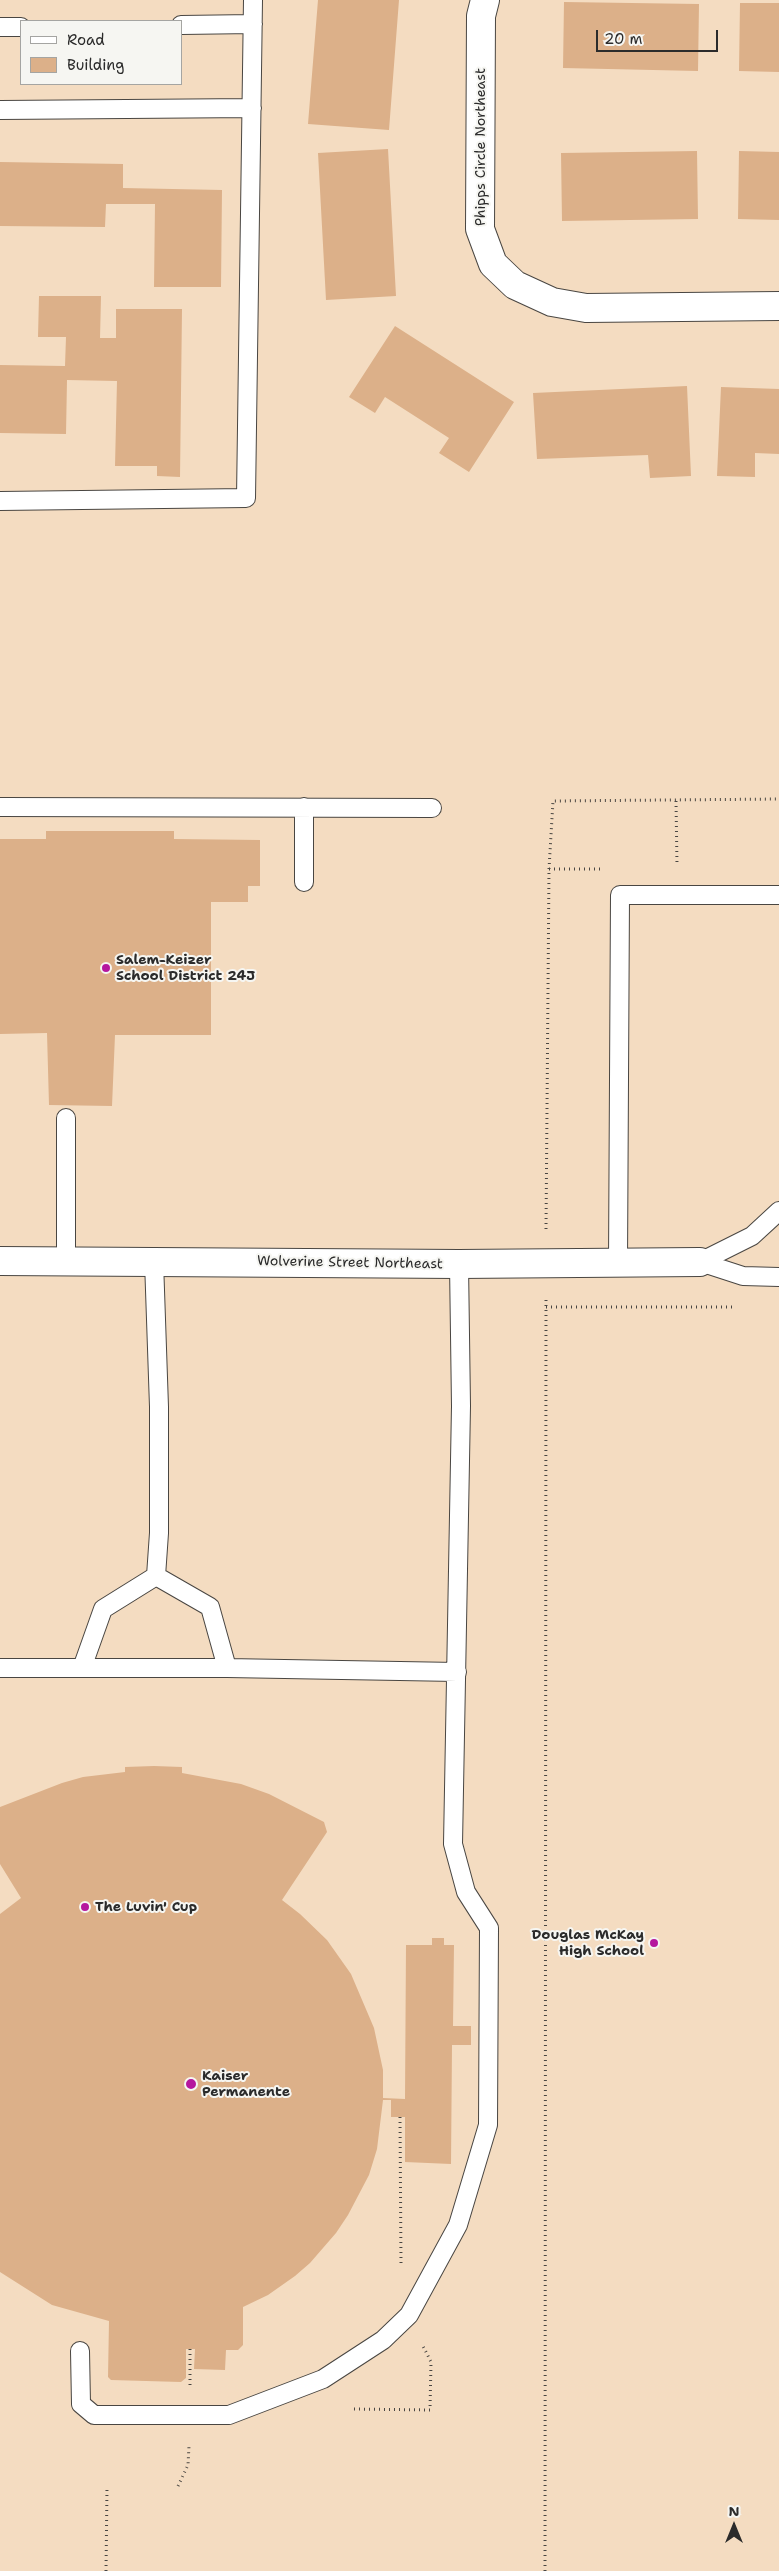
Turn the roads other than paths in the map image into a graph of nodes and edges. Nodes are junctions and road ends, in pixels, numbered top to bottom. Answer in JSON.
{"nodes":[{"id":1,"x":253,"y":0,"type":"edge"},
{"id":2,"x":485,"y":0,"type":"edge"},
{"id":3,"x":253,"y":24,"type":"junction"},
{"id":4,"x":182,"y":25,"type":"edge"},
{"id":5,"x":0,"y":27,"type":"edge"},
{"id":6,"x":20,"y":27,"type":"edge"},
{"id":7,"x":252,"y":108,"type":"junction"},
{"id":8,"x":0,"y":110,"type":"edge"},
{"id":9,"x":779,"y":306,"type":"edge"},
{"id":10,"x":0,"y":501,"type":"edge"},
{"id":11,"x":0,"y":807,"type":"edge"},
{"id":12,"x":304,"y":807,"type":"junction"},
{"id":13,"x":432,"y":808,"type":"dead end"},
{"id":14,"x":304,"y":882,"type":"dead end"},
{"id":15,"x":779,"y":895,"type":"edge"},
{"id":16,"x":66,"y":1118,"type":"dead end"},
{"id":17,"x":779,"y":1211,"type":"edge"},
{"id":18,"x":66,"y":1260,"type":"junction"},
{"id":19,"x":154,"y":1260,"type":"junction"},
{"id":20,"x":0,"y":1261,"type":"edge"},
{"id":21,"x":700,"y":1262,"type":"junction"},
{"id":22,"x":618,"y":1263,"type":"junction"},
{"id":23,"x":458,"y":1264,"type":"junction"},
{"id":24,"x":779,"y":1277,"type":"edge"},
{"id":25,"x":156,"y":1576,"type":"junction"},
{"id":26,"x":0,"y":1668,"type":"edge"},
{"id":27,"x":82,"y":1668,"type":"junction"},
{"id":28,"x":227,"y":1668,"type":"junction"},
{"id":29,"x":457,"y":1672,"type":"junction"},
{"id":30,"x":80,"y":2351,"type":"dead end"}],
"edges":[{"from":1,"to":3,"type":"lane"},
{"from":2,"to":9,"type":"street","name":"Phipps Circle Northeast"},
{"from":3,"to":4,"type":"lane"},
{"from":3,"to":7,"type":"lane"},
{"from":5,"to":6,"type":"lane"},
{"from":7,"to":8,"type":"lane"},
{"from":7,"to":10,"type":"lane"},
{"from":11,"to":12,"type":"lane"},
{"from":12,"to":13,"type":"lane"},
{"from":12,"to":14,"type":"lane"},
{"from":15,"to":22,"type":"lane"},
{"from":16,"to":18,"type":"lane"},
{"from":17,"to":21,"type":"lane"},
{"from":18,"to":19,"type":"street","name":"Wolverine Street Northeast"},
{"from":18,"to":20,"type":"street","name":"Wolverine Street Northeast"},
{"from":19,"to":23,"type":"street","name":"Wolverine Street Northeast"},
{"from":19,"to":25,"type":"lane"},
{"from":21,"to":22,"type":"street","name":"Wolverine Street Northeast"},
{"from":21,"to":24,"type":"lane"},
{"from":22,"to":23,"type":"street","name":"Wolverine Street Northeast"},
{"from":23,"to":29,"type":"lane"},
{"from":25,"to":27,"type":"lane"},
{"from":25,"to":28,"type":"lane"},
{"from":26,"to":27,"type":"lane"},
{"from":27,"to":28,"type":"lane"},
{"from":28,"to":29,"type":"lane"},
{"from":29,"to":30,"type":"lane"}]}
